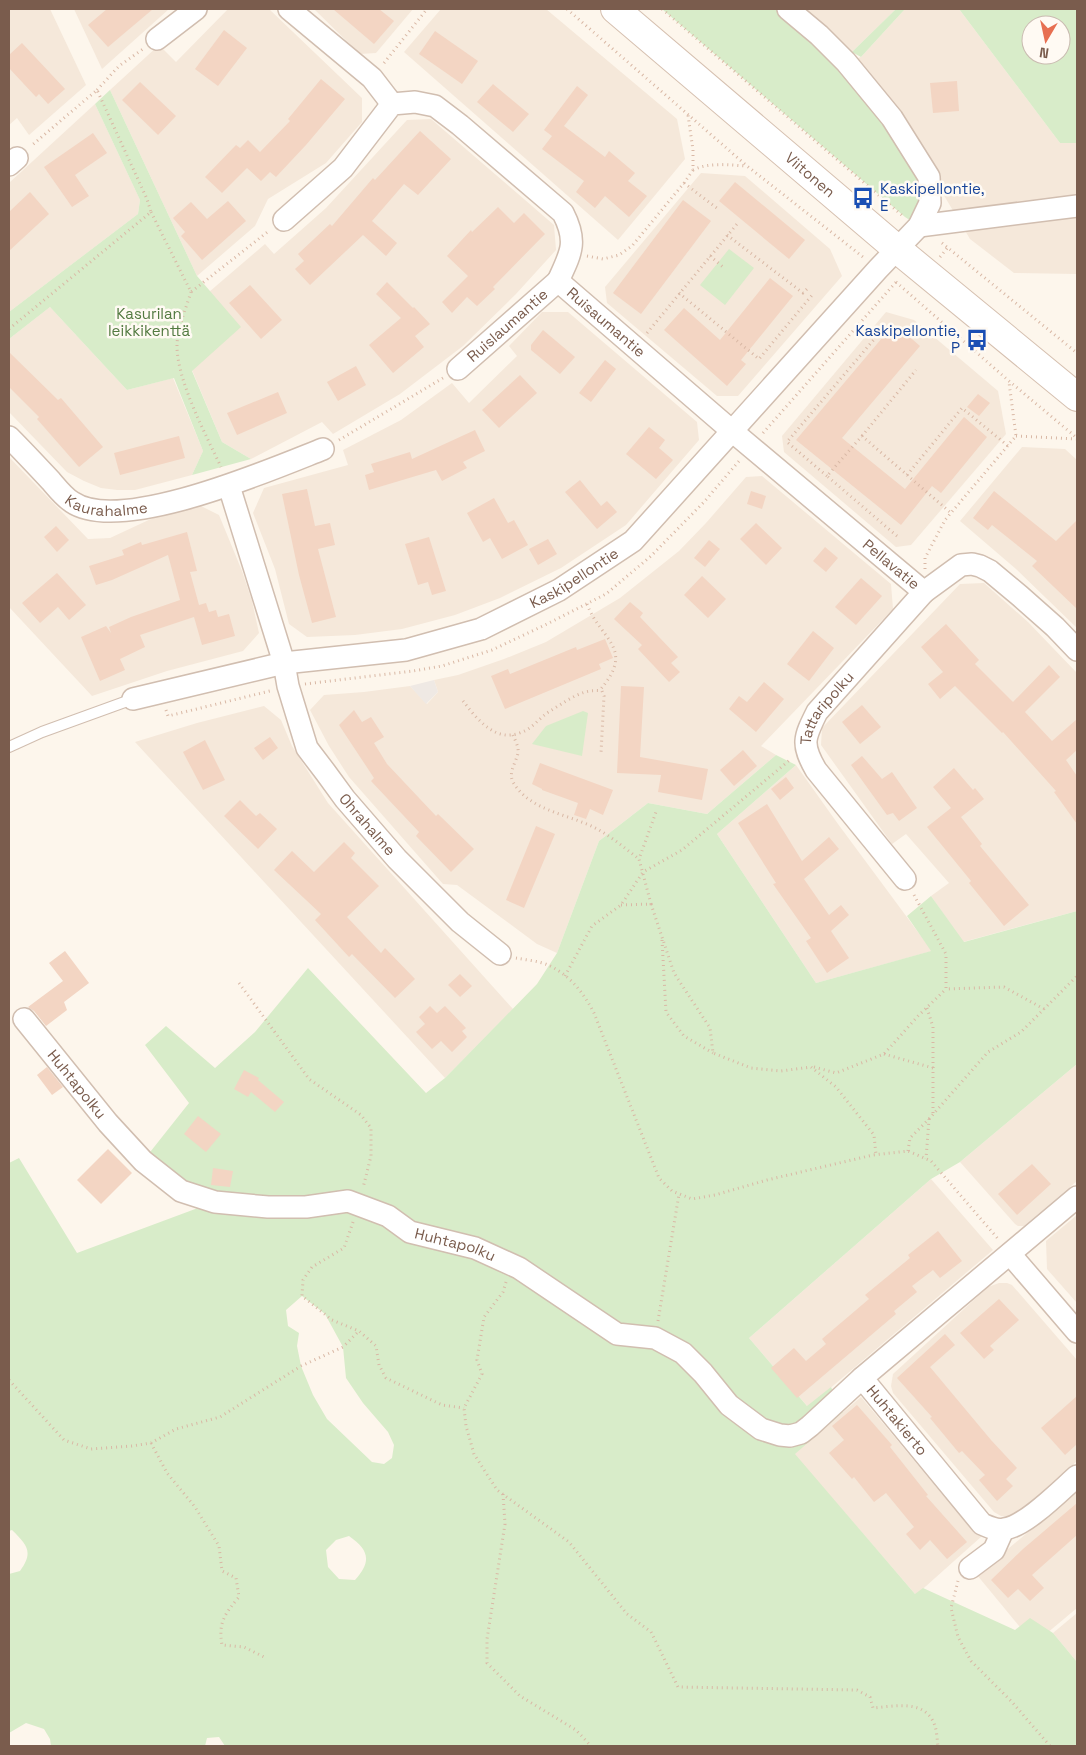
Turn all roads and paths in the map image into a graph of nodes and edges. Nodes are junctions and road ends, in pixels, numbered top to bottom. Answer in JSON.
{"nodes":[{"id":1,"x":196,"y":9,"type":"edge"},
{"id":2,"x":289,"y":9,"type":"edge"},
{"id":3,"x":427,"y":9,"type":"edge"},
{"id":4,"x":567,"y":9,"type":"edge"},
{"id":5,"x":615,"y":9,"type":"edge"},
{"id":6,"x":662,"y":9,"type":"edge"},
{"id":7,"x":788,"y":9,"type":"edge"},
{"id":8,"x":157,"y":39,"type":"joint"},
{"id":9,"x":372,"y":78,"type":"junction"},
{"id":10,"x":97,"y":90,"type":"junction"},
{"id":11,"x":392,"y":104,"type":"junction"},
{"id":12,"x":688,"y":115,"type":"junction"},
{"id":13,"x":13,"y":161,"type":"edge"},
{"id":14,"x":747,"y":166,"type":"junction"},
{"id":15,"x":693,"y":170,"type":"junction"},
{"id":16,"x":684,"y":183,"type":"junction"},
{"id":17,"x":1077,"y":206,"type":"edge"},
{"id":18,"x":718,"y":209,"type":"dead end"},
{"id":19,"x":151,"y":212,"type":"junction"},
{"id":20,"x":284,"y":220,"type":"joint"},
{"id":21,"x":737,"y":224,"type":"dead end"},
{"id":22,"x":919,"y":226,"type":"junction"},
{"id":23,"x":727,"y":235,"type":"junction"},
{"id":24,"x":897,"y":249,"type":"junction"},
{"id":25,"x":571,"y":253,"type":"junction"},
{"id":26,"x":710,"y":256,"type":"junction"},
{"id":27,"x":724,"y":268,"type":"dead end"},
{"id":28,"x":878,"y":269,"type":"junction"},
{"id":29,"x":558,"y":280,"type":"junction"},
{"id":30,"x":896,"y":282,"type":"junction"},
{"id":31,"x":807,"y":289,"type":"dead end"},
{"id":32,"x":191,"y":292,"type":"junction"},
{"id":33,"x":679,"y":293,"type":"junction"},
{"id":34,"x":813,"y":294,"type":"dead end"},
{"id":35,"x":9,"y":329,"type":"edge"},
{"id":36,"x":876,"y":337,"type":"dead end"},
{"id":37,"x":635,"y":347,"type":"junction"},
{"id":38,"x":1077,"y":353,"type":"edge"},
{"id":39,"x":458,"y":369,"type":"joint"},
{"id":40,"x":916,"y":370,"type":"dead end"},
{"id":41,"x":1008,"y":381,"type":"junction"},
{"id":42,"x":1077,"y":397,"type":"edge"},
{"id":43,"x":732,"y":431,"type":"junction"},
{"id":44,"x":862,"y":436,"type":"junction"},
{"id":45,"x":1016,"y":436,"type":"junction"},
{"id":46,"x":9,"y":437,"type":"edge"},
{"id":47,"x":1077,"y":439,"type":"edge"},
{"id":48,"x":752,"y":446,"type":"junction"},
{"id":49,"x":1008,"y":446,"type":"junction"},
{"id":50,"x":323,"y":449,"type":"joint"},
{"id":51,"x":907,"y":475,"type":"junction"},
{"id":52,"x":827,"y":476,"type":"junction"},
{"id":53,"x":230,"y":486,"type":"junction"},
{"id":54,"x":952,"y":513,"type":"junction"},
{"id":55,"x":897,"y":536,"type":"dead end"},
{"id":56,"x":924,"y":592,"type":"junction"},
{"id":57,"x":587,"y":604,"type":"junction"},
{"id":58,"x":1077,"y":650,"type":"edge"},
{"id":59,"x":284,"y":663,"type":"junction"},
{"id":60,"x":288,"y":686,"type":"junction"},
{"id":61,"x":599,"y":691,"type":"junction"},
{"id":62,"x":161,"y":692,"type":"junction"},
{"id":63,"x":133,"y":699,"type":"joint"},
{"id":64,"x":463,"y":701,"type":"dead end"},
{"id":65,"x":513,"y":735,"type":"junction"},
{"id":66,"x":805,"y":746,"type":"junction"},
{"id":67,"x":9,"y":747,"type":"edge"},
{"id":68,"x":601,"y":752,"type":"dead end"},
{"id":69,"x":656,"y":812,"type":"dead end"},
{"id":70,"x":639,"y":859,"type":"junction"},
{"id":71,"x":643,"y":872,"type":"junction"},
{"id":72,"x":905,"y":879,"type":"joint"},
{"id":73,"x":651,"y":904,"type":"junction"},
{"id":74,"x":621,"y":906,"type":"junction"},
{"id":75,"x":661,"y":934,"type":"junction"},
{"id":76,"x":500,"y":954,"type":"joint"},
{"id":77,"x":565,"y":976,"type":"junction"},
{"id":78,"x":1077,"y":976,"type":"edge"},
{"id":79,"x":239,"y":983,"type":"dead end"},
{"id":80,"x":946,"y":989,"type":"junction"},
{"id":81,"x":927,"y":1008,"type":"junction"},
{"id":82,"x":1044,"y":1009,"type":"junction"},
{"id":83,"x":24,"y":1019,"type":"dead end"},
{"id":84,"x":713,"y":1052,"type":"junction"},
{"id":85,"x":884,"y":1054,"type":"junction"},
{"id":86,"x":811,"y":1067,"type":"junction"},
{"id":87,"x":933,"y":1068,"type":"junction"},
{"id":88,"x":933,"y":1114,"type":"junction"},
{"id":89,"x":929,"y":1119,"type":"junction"},
{"id":90,"x":908,"y":1151,"type":"junction"},
{"id":91,"x":876,"y":1155,"type":"junction"},
{"id":92,"x":926,"y":1159,"type":"junction"},
{"id":93,"x":678,"y":1194,"type":"junction"},
{"id":94,"x":1077,"y":1197,"type":"edge"},
{"id":95,"x":358,"y":1205,"type":"junction"},
{"id":96,"x":1010,"y":1254,"type":"junction"},
{"id":97,"x":510,"y":1264,"type":"junction"},
{"id":98,"x":359,"y":1331,"type":"junction"},
{"id":99,"x":1077,"y":1332,"type":"edge"},
{"id":100,"x":655,"y":1338,"type":"junction"},
{"id":101,"x":862,"y":1378,"type":"junction"},
{"id":102,"x":9,"y":1380,"type":"edge"},
{"id":103,"x":464,"y":1408,"type":"junction"},
{"id":104,"x":151,"y":1443,"type":"junction"},
{"id":105,"x":1077,"y":1476,"type":"edge"},
{"id":106,"x":503,"y":1494,"type":"junction"},
{"id":107,"x":1003,"y":1530,"type":"junction"},
{"id":108,"x":970,"y":1568,"type":"joint"},
{"id":109,"x":264,"y":1658,"type":"dead end"},
{"id":110,"x":591,"y":1746,"type":"edge"},
{"id":111,"x":938,"y":1746,"type":"edge"},
{"id":112,"x":1050,"y":1746,"type":"edge"}],
"edges":[{"from":1,"to":8,"type":"street"},
{"from":2,"to":9,"type":"street"},
{"from":3,"to":9,"type":"path"},
{"from":4,"to":12,"type":"path"},
{"from":5,"to":24,"type":"main road","name":"Viitonen"},
{"from":6,"to":22,"type":"path"},
{"from":7,"to":22,"type":"street","name":"Kaskipellontie"},
{"from":8,"to":10,"type":"path"},
{"from":9,"to":11,"type":"street"},
{"from":10,"to":13,"type":"path"},
{"from":10,"to":19,"type":"path"},
{"from":11,"to":20,"type":"street"},
{"from":11,"to":25,"type":"street","name":"Ruisaumantie"},
{"from":12,"to":14,"type":"path"},
{"from":12,"to":15,"type":"path"},
{"from":14,"to":15,"type":"path"},
{"from":14,"to":28,"type":"path"},
{"from":15,"to":16,"type":"path"},
{"from":16,"to":18,"type":"path"},
{"from":16,"to":25,"type":"path"},
{"from":17,"to":22,"type":"street"},
{"from":19,"to":32,"type":"path"},
{"from":19,"to":35,"type":"path"},
{"from":20,"to":32,"type":"path"},
{"from":21,"to":23,"type":"path"},
{"from":22,"to":24,"type":"street","name":"Kaskipellontie"},
{"from":22,"to":38,"type":"path"},
{"from":23,"to":26,"type":"path"},
{"from":23,"to":31,"type":"path"},
{"from":24,"to":28,"type":"street","name":"Kaskipellontie"},
{"from":24,"to":42,"type":"main road","name":"Viitonen"},
{"from":25,"to":29,"type":"street","name":"Ruisaumantie"},
{"from":26,"to":27,"type":"path"},
{"from":26,"to":33,"type":"path"},
{"from":28,"to":30,"type":"path"},
{"from":28,"to":43,"type":"street","name":"Kaskipellontie"},
{"from":29,"to":37,"type":"street","name":"Ruisaumantie"},
{"from":29,"to":39,"type":"street","name":"Ruislaumantie"},
{"from":30,"to":41,"type":"path"},
{"from":30,"to":48,"type":"path"},
{"from":32,"to":53,"type":"path"},
{"from":33,"to":34,"type":"path"},
{"from":33,"to":37,"type":"path"},
{"from":36,"to":52,"type":"path"},
{"from":37,"to":43,"type":"street","name":"Ruisaumantie"},
{"from":39,"to":50,"type":"path"},
{"from":40,"to":44,"type":"path"},
{"from":41,"to":45,"type":"path"},
{"from":41,"to":47,"type":"path"},
{"from":43,"to":48,"type":"street","name":"Pellavatie"},
{"from":43,"to":59,"type":"street","name":"Kaskipellontie"},
{"from":44,"to":51,"type":"path"},
{"from":44,"to":52,"type":"path"},
{"from":45,"to":47,"type":"path"},
{"from":45,"to":49,"type":"path"},
{"from":46,"to":53,"type":"street","name":"Kaurahalme"},
{"from":48,"to":56,"type":"street","name":"Pellavatie"},
{"from":48,"to":57,"type":"path"},
{"from":49,"to":51,"type":"path"},
{"from":49,"to":54,"type":"path"},
{"from":50,"to":53,"type":"street","name":"Kaurahalme"},
{"from":51,"to":54,"type":"path"},
{"from":52,"to":55,"type":"path"},
{"from":53,"to":59,"type":"street"},
{"from":54,"to":56,"type":"path"},
{"from":56,"to":58,"type":"street","name":"Pellavatie"},
{"from":56,"to":66,"type":"street","name":"Tattaripolku"},
{"from":57,"to":60,"type":"path"},
{"from":57,"to":61,"type":"path"},
{"from":59,"to":60,"type":"street","name":"Ohrahalme"},
{"from":59,"to":62,"type":"street","name":"Kaskipellontie"},
{"from":60,"to":62,"type":"path"},
{"from":60,"to":76,"type":"street","name":"Ohrahalme"},
{"from":61,"to":65,"type":"path"},
{"from":61,"to":68,"type":"path"},
{"from":62,"to":63,"type":"street","name":"Kaskipellontie"},
{"from":63,"to":67,"type":"lane"},
{"from":64,"to":65,"type":"path"},
{"from":65,"to":70,"type":"path"},
{"from":66,"to":71,"type":"path"},
{"from":66,"to":72,"type":"street","name":"Tattaripolku"},
{"from":69,"to":70,"type":"path"},
{"from":70,"to":71,"type":"path"},
{"from":71,"to":73,"type":"path"},
{"from":71,"to":74,"type":"path"},
{"from":72,"to":80,"type":"path"},
{"from":73,"to":74,"type":"path"},
{"from":73,"to":75,"type":"path"},
{"from":74,"to":77,"type":"path"},
{"from":75,"to":84,"type":"path"},
{"from":75,"to":84,"type":"path"},
{"from":76,"to":77,"type":"path"},
{"from":77,"to":93,"type":"path"},
{"from":78,"to":82,"type":"path"},
{"from":79,"to":95,"type":"path"},
{"from":80,"to":81,"type":"path"},
{"from":80,"to":82,"type":"path"},
{"from":81,"to":85,"type":"path"},
{"from":81,"to":87,"type":"path"},
{"from":82,"to":88,"type":"path"},
{"from":83,"to":95,"type":"street","name":"Huhtapolku"},
{"from":84,"to":86,"type":"path"},
{"from":85,"to":86,"type":"path"},
{"from":85,"to":87,"type":"path"},
{"from":86,"to":91,"type":"path"},
{"from":87,"to":88,"type":"path"},
{"from":88,"to":89,"type":"path"},
{"from":89,"to":90,"type":"path"},
{"from":89,"to":92,"type":"path"},
{"from":90,"to":91,"type":"path"},
{"from":90,"to":92,"type":"path"},
{"from":91,"to":93,"type":"path"},
{"from":92,"to":96,"type":"path"},
{"from":93,"to":100,"type":"path"},
{"from":94,"to":96,"type":"street","name":"Huhtakierto"},
{"from":95,"to":97,"type":"street","name":"Huhtapolku"},
{"from":95,"to":98,"type":"path"},
{"from":96,"to":99,"type":"street"},
{"from":96,"to":101,"type":"street","name":"Huhtakierto"},
{"from":97,"to":100,"type":"street","name":"Huhtapolku"},
{"from":97,"to":103,"type":"path"},
{"from":98,"to":103,"type":"path"},
{"from":98,"to":104,"type":"path"},
{"from":100,"to":101,"type":"street","name":"Huhtapolku"},
{"from":101,"to":107,"type":"street","name":"Huhtakierto"},
{"from":102,"to":104,"type":"path"},
{"from":103,"to":106,"type":"path"},
{"from":104,"to":109,"type":"path"},
{"from":105,"to":107,"type":"street"},
{"from":106,"to":110,"type":"path"},
{"from":106,"to":111,"type":"path"},
{"from":107,"to":108,"type":"street"},
{"from":108,"to":112,"type":"path"}]}
